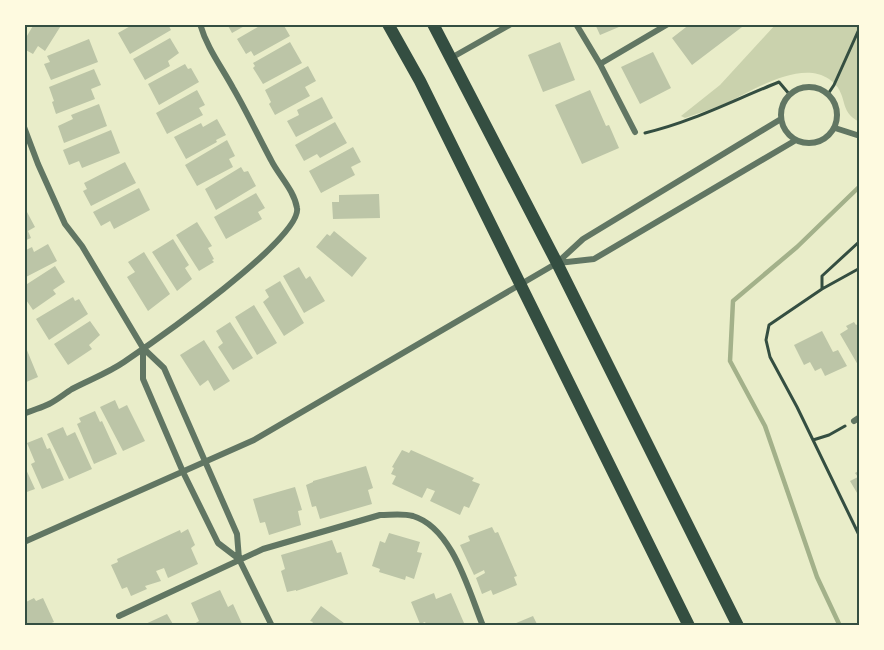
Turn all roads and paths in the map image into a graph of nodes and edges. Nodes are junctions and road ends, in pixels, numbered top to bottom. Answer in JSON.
{"nodes":[{"id":1,"x":200,"y":24,"type":"edge"},
{"id":2,"x":388,"y":24,"type":"edge"},
{"id":3,"x":433,"y":24,"type":"edge"},
{"id":4,"x":511,"y":24,"type":"edge"},
{"id":5,"x":576,"y":24,"type":"edge"},
{"id":6,"x":668,"y":24,"type":"edge"},
{"id":7,"x":860,"y":27,"type":"edge"},
{"id":8,"x":451,"y":58,"type":"junction"},
{"id":9,"x":600,"y":64,"type":"junction"},
{"id":10,"x":828,"y":94,"type":"junction"},
{"id":11,"x":790,"y":95,"type":"junction"},
{"id":12,"x":781,"y":119,"type":"junction"},
{"id":13,"x":24,"y":127,"type":"edge"},
{"id":14,"x":835,"y":128,"type":"junction"},
{"id":15,"x":635,"y":132,"type":"joint"},
{"id":16,"x":860,"y":136,"type":"edge"},
{"id":17,"x":796,"y":140,"type":"junction"},
{"id":18,"x":860,"y":240,"type":"edge"},
{"id":19,"x":557,"y":263,"type":"junction"},
{"id":20,"x":860,"y":268,"type":"edge"},
{"id":21,"x":519,"y":285,"type":"junction"},
{"id":22,"x":822,"y":289,"type":"junction"},
{"id":23,"x":143,"y":348,"type":"junction"},
{"id":24,"x":24,"y":414,"type":"edge"},
{"id":25,"x":857,"y":419,"type":"edge"},
{"id":26,"x":813,"y":440,"type":"junction"},
{"id":27,"x":206,"y":462,"type":"junction"},
{"id":28,"x":183,"y":472,"type":"junction"},
{"id":29,"x":860,"y":537,"type":"edge"},
{"id":30,"x":24,"y":542,"type":"edge"},
{"id":31,"x":239,"y":559,"type":"junction"},
{"id":32,"x":119,"y":616,"type":"dead end"},
{"id":33,"x":272,"y":626,"type":"edge"},
{"id":34,"x":483,"y":626,"type":"edge"},
{"id":35,"x":689,"y":626,"type":"edge"},
{"id":36,"x":738,"y":626,"type":"edge"}],
"edges":[{"from":1,"to":23,"type":"street"},
{"from":2,"to":21,"type":"main road"},
{"from":3,"to":8,"type":"main road"},
{"from":4,"to":8,"type":"street"},
{"from":5,"to":9,"type":"street"},
{"from":6,"to":9,"type":"street"},
{"from":7,"to":10,"type":"path"},
{"from":8,"to":19,"type":"main road"},
{"from":9,"to":15,"type":"street"},
{"from":10,"to":11,"type":"street"},
{"from":10,"to":14,"type":"street"},
{"from":11,"to":12,"type":"street"},
{"from":11,"to":15,"type":"path"},
{"from":12,"to":17,"type":"street"},
{"from":12,"to":19,"type":"street"},
{"from":13,"to":23,"type":"street"},
{"from":14,"to":16,"type":"street"},
{"from":14,"to":17,"type":"street"},
{"from":17,"to":19,"type":"street"},
{"from":18,"to":22,"type":"path"},
{"from":19,"to":21,"type":"street"},
{"from":19,"to":36,"type":"main road"},
{"from":20,"to":22,"type":"path"},
{"from":21,"to":27,"type":"street"},
{"from":21,"to":35,"type":"main road"},
{"from":22,"to":26,"type":"path"},
{"from":23,"to":24,"type":"street"},
{"from":23,"to":27,"type":"street"},
{"from":23,"to":28,"type":"street"},
{"from":25,"to":26,"type":"path"},
{"from":26,"to":29,"type":"path"},
{"from":27,"to":28,"type":"street"},
{"from":27,"to":31,"type":"street"},
{"from":28,"to":30,"type":"street"},
{"from":28,"to":31,"type":"street"},
{"from":31,"to":32,"type":"street"},
{"from":31,"to":33,"type":"street"},
{"from":31,"to":34,"type":"street"}]}
